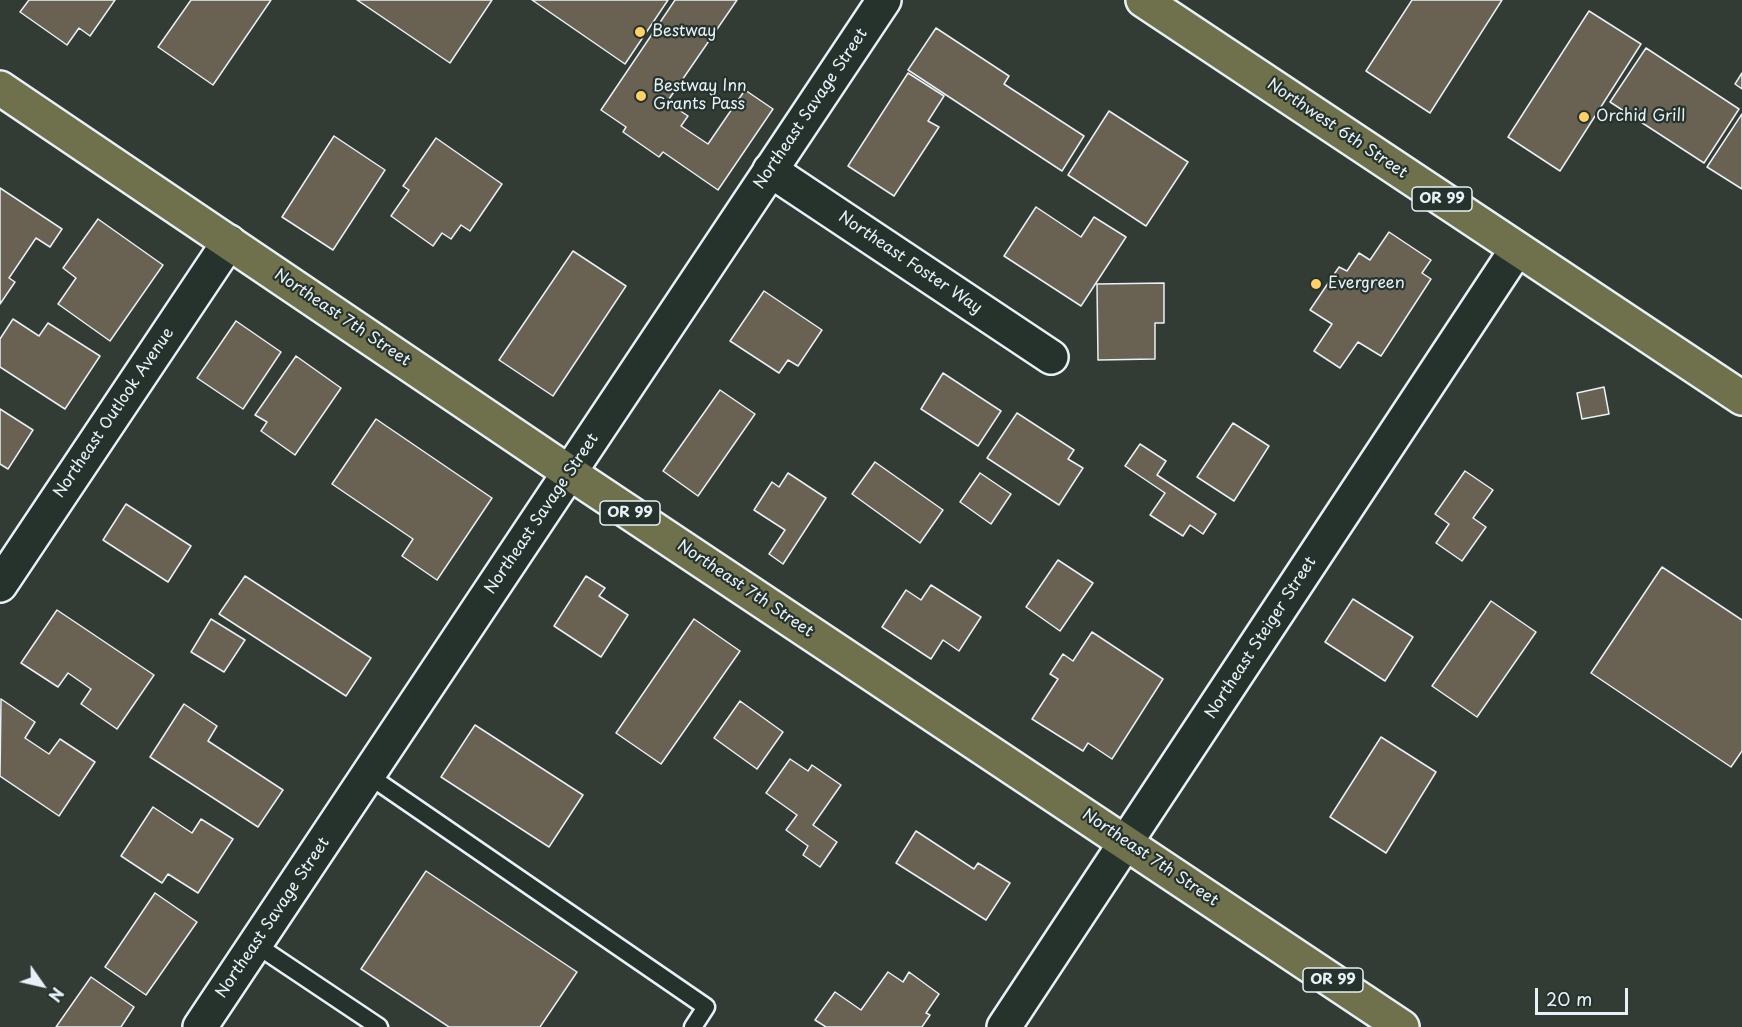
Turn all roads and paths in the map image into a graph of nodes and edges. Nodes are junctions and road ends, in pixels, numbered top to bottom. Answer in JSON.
{"nodes":[{"id":1,"x":884,"y":0,"type":"edge"},
{"id":2,"x":1143,"y":0,"type":"edge"},
{"id":3,"x":0,"y":88,"type":"edge"},
{"id":4,"x":770,"y":170,"type":"junction"},
{"id":5,"x":229,"y":242,"type":"junction"},
{"id":6,"x":1517,"y":249,"type":"junction"},
{"id":7,"x":1051,"y":357,"type":"dead end"},
{"id":8,"x":1742,"y":398,"type":"edge"},
{"id":9,"x":570,"y":472,"type":"junction"},
{"id":10,"x":0,"y":585,"type":"edge"},
{"id":11,"x":368,"y":775,"type":"junction"},
{"id":12,"x":1126,"y":842,"type":"junction"},
{"id":13,"x":255,"y":944,"type":"junction"},
{"id":14,"x":200,"y":1027,"type":"edge"},
{"id":15,"x":379,"y":1027,"type":"edge"},
{"id":16,"x":693,"y":1027,"type":"edge"},
{"id":17,"x":1004,"y":1027,"type":"edge"},
{"id":18,"x":1402,"y":1027,"type":"edge"}],
"edges":[{"from":1,"to":4,"type":"street","name":"Northeast Savage Street"},
{"from":2,"to":6,"type":"highway","name":"Northwest 6th Street","number":"OR 99"},
{"from":3,"to":5,"type":"highway","name":"Northeast 7th Street","number":"OR 99"},
{"from":4,"to":7,"type":"street","name":"Northeast Foster Way"},
{"from":4,"to":9,"type":"street","name":"Northeast Savage Street"},
{"from":5,"to":9,"type":"highway","name":"Northeast 7th Street","number":"OR 99"},
{"from":5,"to":10,"type":"street","name":"Northeast Outlook Avenue"},
{"from":6,"to":8,"type":"highway","name":"Northwest 6th Street","number":"OR 99"},
{"from":6,"to":12,"type":"street","name":"Northeast Steiger Street"},
{"from":9,"to":11,"type":"street","name":"Northeast Savage Street"},
{"from":9,"to":12,"type":"highway","name":"Northeast 7th Street","number":"OR 99"},
{"from":11,"to":13,"type":"street","name":"Northeast Savage Street"},
{"from":11,"to":16,"type":"lane"},
{"from":12,"to":17,"type":"street","name":"Northeast Steiger Street"},
{"from":12,"to":18,"type":"highway","name":"Northeast 7th Street","number":"OR 99"},
{"from":13,"to":14,"type":"street","name":"Northeast Savage Street"},
{"from":13,"to":15,"type":"lane"}]}
